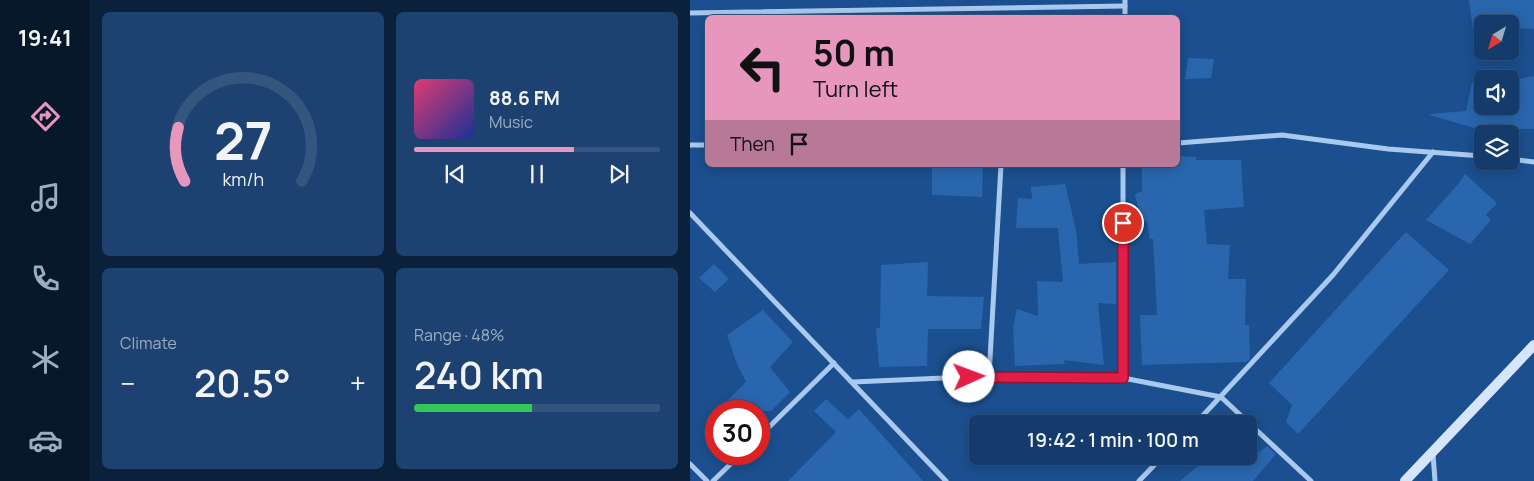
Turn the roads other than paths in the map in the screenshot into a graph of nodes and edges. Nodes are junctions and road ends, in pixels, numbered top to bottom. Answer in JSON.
{"nodes":[{"id":1,"x":1125,"y":3,"type":"edge"},
{"id":2,"x":690,"y":13,"type":"edge"},
{"id":3,"x":1180,"y":143,"type":"edge"},
{"id":4,"x":690,"y":145,"type":"edge"},
{"id":5,"x":705,"y":145,"type":"edge"},
{"id":6,"x":1433,"y":152,"type":"junction"},
{"id":7,"x":1474,"y":155,"type":"edge"},
{"id":8,"x":1519,"y":160,"type":"edge"},
{"id":9,"x":1534,"y":162,"type":"edge"},
{"id":10,"x":1001,"y":167,"type":"edge"},
{"id":11,"x":1124,"y":167,"type":"edge"},
{"id":12,"x":690,"y":214,"type":"edge"},
{"id":13,"x":1534,"y":345,"type":"edge"},
{"id":14,"x":834,"y":363,"type":"junction"},
{"id":15,"x":988,"y":376,"type":"junction"},
{"id":16,"x":1123,"y":378,"type":"junction"},
{"id":17,"x":853,"y":382,"type":"junction"},
{"id":18,"x":1221,"y":397,"type":"junction"},
{"id":19,"x":1204,"y":415,"type":"edge"},
{"id":20,"x":770,"y":426,"type":"edge"},
{"id":21,"x":1433,"y":451,"type":"junction"},
{"id":22,"x":690,"y":464,"type":"edge"},
{"id":23,"x":730,"y":465,"type":"edge"},
{"id":24,"x":1154,"y":465,"type":"edge"},
{"id":25,"x":707,"y":481,"type":"edge"},
{"id":26,"x":713,"y":481,"type":"edge"},
{"id":27,"x":946,"y":481,"type":"edge"},
{"id":28,"x":1139,"y":481,"type":"edge"},
{"id":29,"x":1311,"y":481,"type":"edge"},
{"id":30,"x":1405,"y":481,"type":"edge"},
{"id":31,"x":1435,"y":481,"type":"edge"}],
"edges":[{"from":1,"to":2,"type":"street"},
{"from":3,"to":6,"type":"street"},
{"from":4,"to":5,"type":"street"},
{"from":6,"to":7,"type":"street"},
{"from":6,"to":18,"type":"street"},
{"from":8,"to":9,"type":"street"},
{"from":10,"to":15,"type":"street"},
{"from":11,"to":16,"type":"street"},
{"from":12,"to":14,"type":"street"},
{"from":13,"to":21,"type":"street"},
{"from":14,"to":17,"type":"street"},
{"from":14,"to":20,"type":"street"},
{"from":15,"to":16,"type":"street"},
{"from":15,"to":17,"type":"street"},
{"from":16,"to":18,"type":"street"},
{"from":17,"to":27,"type":"street"},
{"from":18,"to":19,"type":"street"},
{"from":18,"to":29,"type":"street"},
{"from":21,"to":30,"type":"street"},
{"from":21,"to":31,"type":"street"},
{"from":22,"to":25,"type":"street"},
{"from":23,"to":26,"type":"street"},
{"from":24,"to":28,"type":"street"}]}
